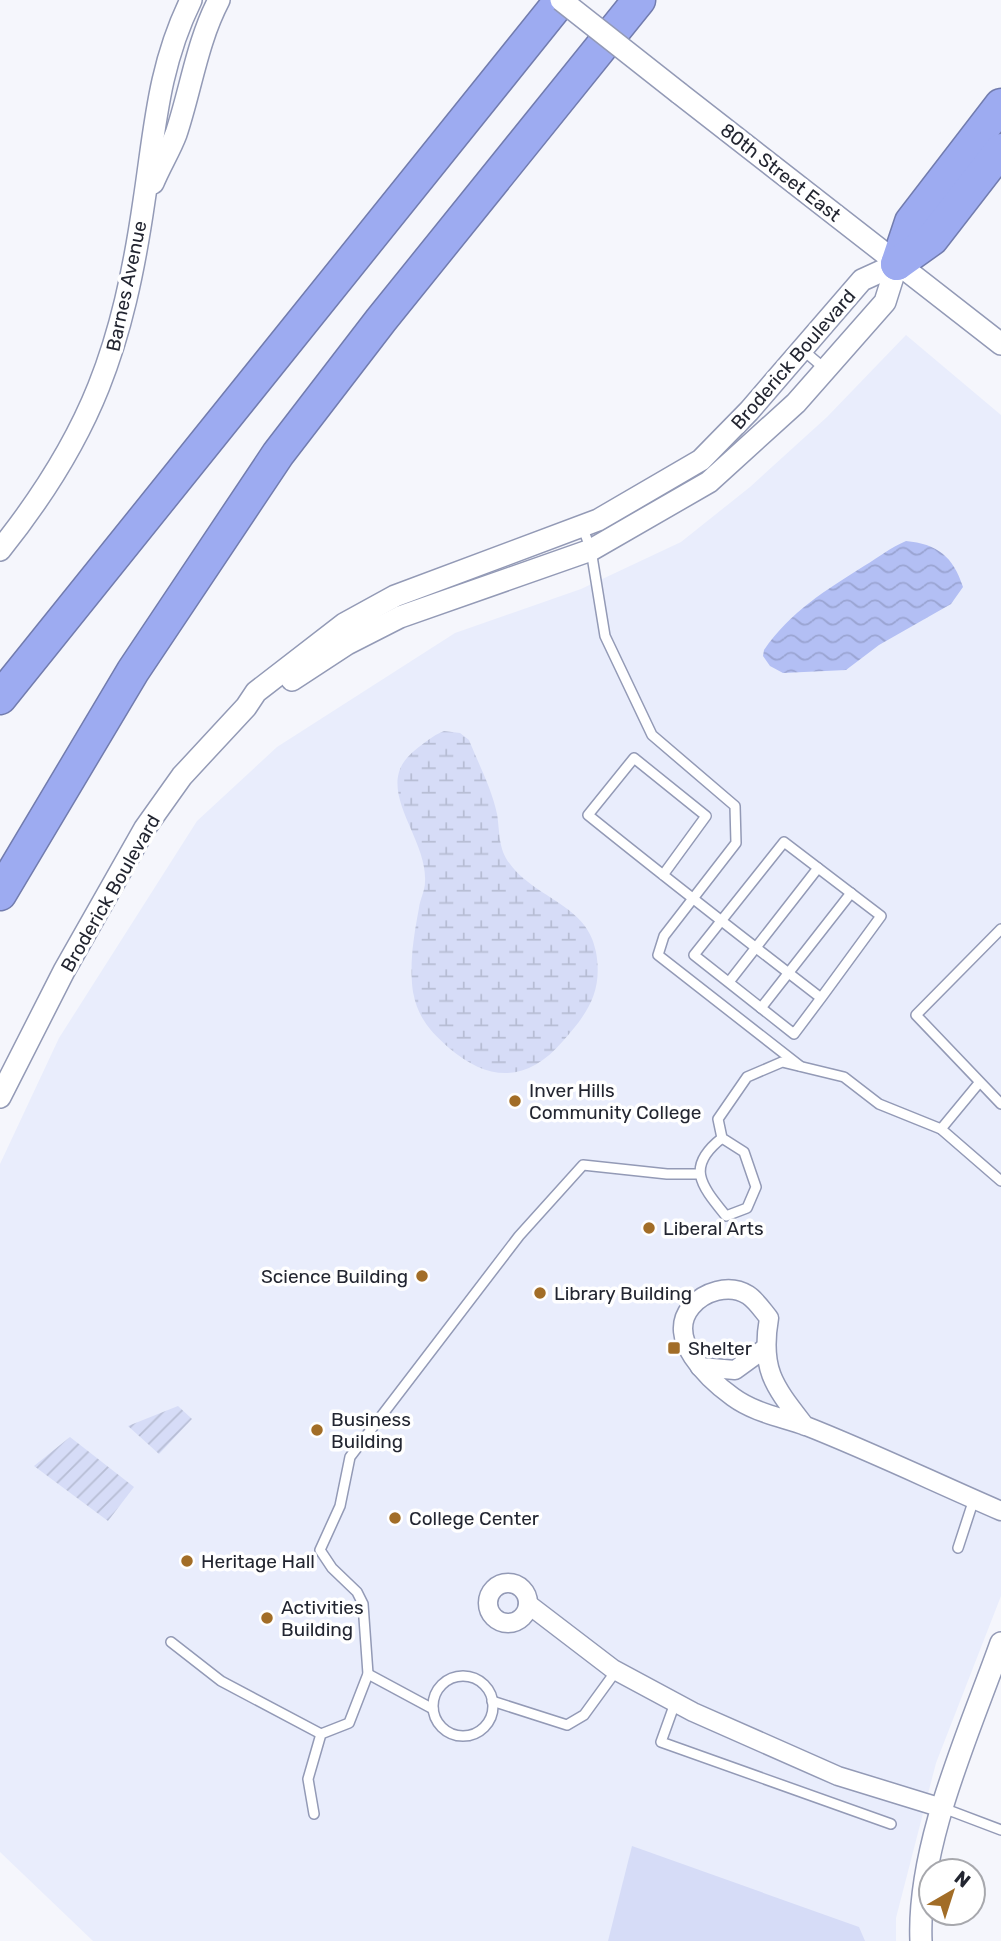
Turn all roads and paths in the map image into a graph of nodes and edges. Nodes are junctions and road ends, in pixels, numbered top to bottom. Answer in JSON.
{"nodes":[{"id":1,"x":191,"y":0,"type":"edge"},
{"id":2,"x":219,"y":0,"type":"edge"},
{"id":3,"x":550,"y":0,"type":"edge"},
{"id":4,"x":561,"y":0,"type":"edge"},
{"id":5,"x":639,"y":0,"type":"edge"},
{"id":6,"x":660,"y":0,"type":"edge"},
{"id":7,"x":492,"y":85,"type":"junction"},
{"id":8,"x":1001,"y":105,"type":"edge"},
{"id":9,"x":540,"y":123,"type":"junction"},
{"id":10,"x":1001,"y":150,"type":"edge"},
{"id":11,"x":144,"y":200,"type":"junction"},
{"id":12,"x":897,"y":264,"type":"junction"},
{"id":13,"x":1001,"y":344,"type":"edge"},
{"id":14,"x":803,"y":350,"type":"junction"},
{"id":15,"x":827,"y":370,"type":"junction"},
{"id":16,"x":582,"y":526,"type":"junction"},
{"id":17,"x":0,"y":550,"type":"edge"},
{"id":18,"x":591,"y":551,"type":"junction"},
{"id":19,"x":0,"y":698,"type":"edge"},
{"id":20,"x":246,"y":707,"type":"junction"},
{"id":21,"x":818,"y":868,"type":"junction"},
{"id":22,"x":663,"y":875,"type":"junction"},
{"id":23,"x":851,"y":893,"type":"junction"},
{"id":24,"x":0,"y":894,"type":"edge"},
{"id":25,"x":693,"y":899,"type":"junction"},
{"id":26,"x":721,"y":921,"type":"junction"},
{"id":27,"x":1001,"y":929,"type":"edge"},
{"id":28,"x":756,"y":948,"type":"junction"},
{"id":29,"x":789,"y":973,"type":"junction"},
{"id":30,"x":729,"y":982,"type":"junction"},
{"id":31,"x":821,"y":998,"type":"junction"},
{"id":32,"x":761,"y":1008,"type":"junction"},
{"id":33,"x":800,"y":1066,"type":"junction"},
{"id":34,"x":979,"y":1083,"type":"junction"},
{"id":35,"x":0,"y":1097,"type":"edge"},
{"id":36,"x":1001,"y":1104,"type":"edge"},
{"id":37,"x":942,"y":1129,"type":"junction"},
{"id":38,"x":722,"y":1138,"type":"junction"},
{"id":39,"x":700,"y":1174,"type":"junction"},
{"id":40,"x":1001,"y":1181,"type":"edge"},
{"id":41,"x":764,"y":1349,"type":"junction"},
{"id":42,"x":700,"y":1367,"type":"junction"},
{"id":43,"x":805,"y":1426,"type":"junction"},
{"id":44,"x":974,"y":1499,"type":"junction"},
{"id":45,"x":1001,"y":1511,"type":"edge"},
{"id":46,"x":958,"y":1548,"type":"dead end"},
{"id":47,"x":528,"y":1604,"type":"dead end"},
{"id":48,"x":171,"y":1643,"type":"dead end"},
{"id":49,"x":1001,"y":1643,"type":"edge"},
{"id":50,"x":616,"y":1671,"type":"junction"},
{"id":51,"x":368,"y":1674,"type":"junction"},
{"id":52,"x":492,"y":1701,"type":"junction"},
{"id":53,"x":675,"y":1703,"type":"junction"},
{"id":54,"x":433,"y":1709,"type":"junction"},
{"id":55,"x":321,"y":1734,"type":"junction"},
{"id":56,"x":942,"y":1808,"type":"junction"},
{"id":57,"x":314,"y":1814,"type":"dead end"},
{"id":58,"x":891,"y":1824,"type":"dead end"},
{"id":59,"x":1001,"y":1830,"type":"edge"},
{"id":60,"x":921,"y":1941,"type":"edge"}],
"edges":[{"from":1,"to":11,"type":"street"},
{"from":2,"to":11,"type":"street"},
{"from":3,"to":7,"type":"highway"},
{"from":4,"to":7,"type":"highway"},
{"from":4,"to":12,"type":"street","name":"80th Street East","bridge":true},
{"from":5,"to":9,"type":"highway"},
{"from":6,"to":9,"type":"highway"},
{"from":7,"to":19,"type":"highway"},
{"from":8,"to":12,"type":"highway"},
{"from":9,"to":24,"type":"highway"},
{"from":10,"to":12,"type":"highway"},
{"from":11,"to":17,"type":"street","name":"Barnes Avenue"},
{"from":12,"to":13,"type":"street","name":"80th Street East"},
{"from":12,"to":14,"type":"street","name":"Broderick Boulevard"},
{"from":12,"to":15,"type":"street","name":"Broderick Boulevard"},
{"from":14,"to":15,"type":"lane"},
{"from":14,"to":16,"type":"street","name":"Broderick Boulevard"},
{"from":15,"to":18,"type":"street","name":"Broderick Boulevard"},
{"from":16,"to":18,"type":"lane"},
{"from":16,"to":20,"type":"street","name":"Broderick Boulevard"},
{"from":18,"to":20,"type":"street","name":"Broderick Boulevard"},
{"from":18,"to":25,"type":"lane"},
{"from":20,"to":35,"type":"street","name":"Broderick Boulevard"},
{"from":21,"to":23,"type":"lane"},
{"from":21,"to":26,"type":"lane"},
{"from":21,"to":28,"type":"lane"},
{"from":22,"to":22,"type":"lane"},
{"from":22,"to":25,"type":"lane"},
{"from":23,"to":29,"type":"lane"},
{"from":23,"to":31,"type":"lane"},
{"from":25,"to":26,"type":"lane"},
{"from":25,"to":33,"type":"lane"},
{"from":26,"to":28,"type":"lane"},
{"from":26,"to":30,"type":"lane"},
{"from":27,"to":34,"type":"lane"},
{"from":28,"to":29,"type":"lane"},
{"from":28,"to":30,"type":"lane"},
{"from":29,"to":31,"type":"lane"},
{"from":29,"to":32,"type":"lane"},
{"from":30,"to":32,"type":"lane"},
{"from":31,"to":32,"type":"lane"},
{"from":33,"to":37,"type":"lane"},
{"from":33,"to":38,"type":"lane"},
{"from":34,"to":36,"type":"lane"},
{"from":34,"to":37,"type":"lane"},
{"from":37,"to":40,"type":"lane"},
{"from":38,"to":39,"type":"lane"},
{"from":38,"to":39,"type":"lane"},
{"from":39,"to":51,"type":"lane"},
{"from":41,"to":42,"type":"street"},
{"from":41,"to":42,"type":"street"},
{"from":41,"to":43,"type":"street"},
{"from":42,"to":43,"type":"street"},
{"from":43,"to":44,"type":"street"},
{"from":44,"to":45,"type":"street"},
{"from":44,"to":46,"type":"lane"},
{"from":47,"to":50,"type":"street"},
{"from":48,"to":55,"type":"lane"},
{"from":49,"to":56,"type":"street"},
{"from":50,"to":52,"type":"lane"},
{"from":50,"to":53,"type":"street"},
{"from":51,"to":54,"type":"lane"},
{"from":51,"to":55,"type":"lane"},
{"from":52,"to":54,"type":"lane"},
{"from":52,"to":54,"type":"lane"},
{"from":53,"to":56,"type":"street"},
{"from":53,"to":58,"type":"lane"},
{"from":55,"to":57,"type":"lane"},
{"from":56,"to":59,"type":"lane"},
{"from":56,"to":60,"type":"street"}]}
